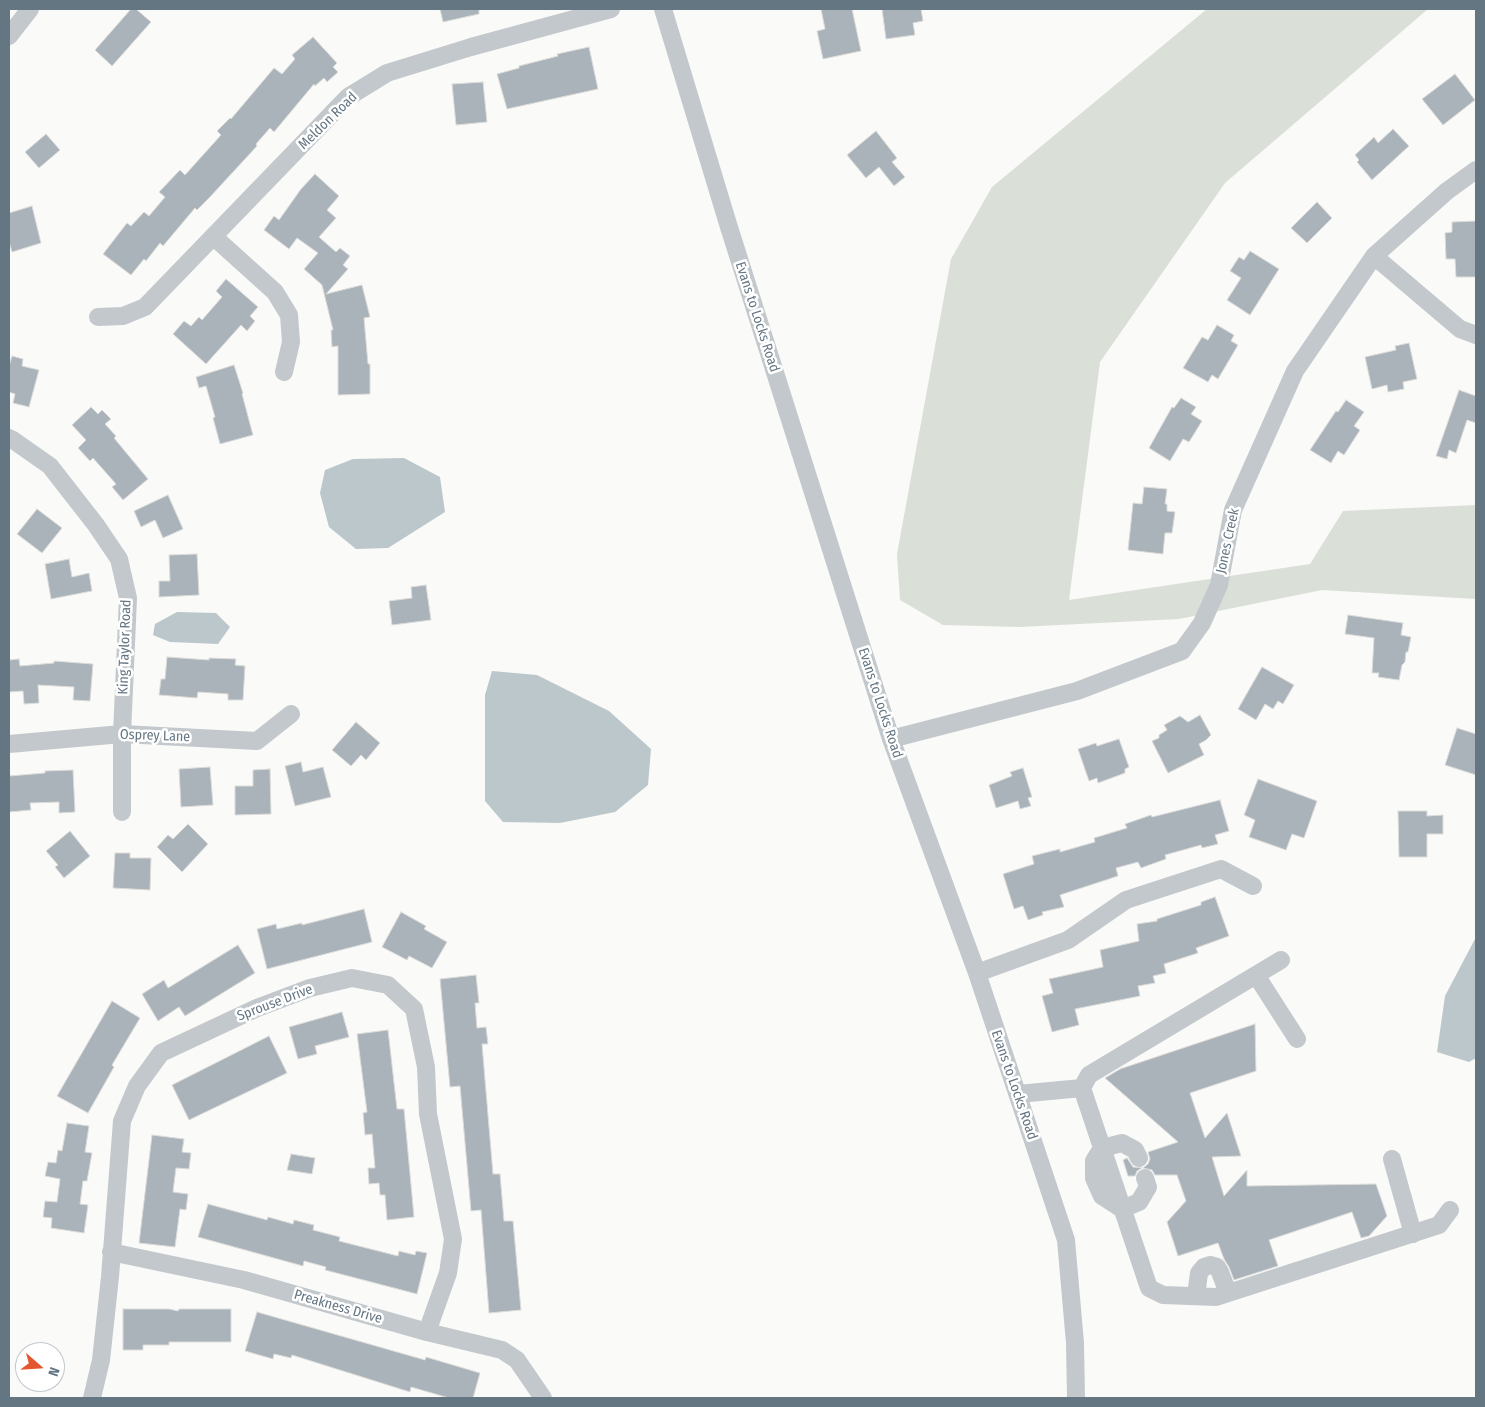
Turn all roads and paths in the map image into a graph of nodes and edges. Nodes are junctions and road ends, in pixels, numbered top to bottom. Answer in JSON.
{"nodes":[{"id":1,"x":30,"y":9,"type":"edge"},
{"id":2,"x":611,"y":9,"type":"edge"},
{"id":3,"x":663,"y":9,"type":"edge"},
{"id":4,"x":9,"y":36,"type":"edge"},
{"id":5,"x":1476,"y":170,"type":"edge"},
{"id":6,"x":214,"y":237,"type":"junction"},
{"id":7,"x":1374,"y":256,"type":"junction"},
{"id":8,"x":98,"y":317,"type":"dead end"},
{"id":9,"x":1476,"y":335,"type":"edge"},
{"id":10,"x":284,"y":372,"type":"dead end"},
{"id":11,"x":9,"y":438,"type":"edge"},
{"id":12,"x":291,"y":714,"type":"dead end"},
{"id":13,"x":122,"y":734,"type":"junction"},
{"id":14,"x":891,"y":739,"type":"junction"},
{"id":15,"x":9,"y":744,"type":"edge"},
{"id":16,"x":122,"y":812,"type":"dead end"},
{"id":17,"x":1252,"y":886,"type":"dead end"},
{"id":18,"x":1281,"y":960,"type":"dead end"},
{"id":19,"x":977,"y":973,"type":"junction"},
{"id":20,"x":1256,"y":975,"type":"junction"},
{"id":21,"x":1297,"y":1039,"type":"dead end"},
{"id":22,"x":1082,"y":1088,"type":"junction"},
{"id":23,"x":1018,"y":1094,"type":"junction"},
{"id":24,"x":1102,"y":1148,"type":"junction"},
{"id":25,"x":1139,"y":1158,"type":"dead end"},
{"id":26,"x":1392,"y":1159,"type":"dead end"},
{"id":27,"x":1145,"y":1178,"type":"dead end"},
{"id":28,"x":1122,"y":1209,"type":"junction"},
{"id":29,"x":1450,"y":1210,"type":"dead end"},
{"id":30,"x":1413,"y":1234,"type":"junction"},
{"id":31,"x":111,"y":1252,"type":"junction"},
{"id":32,"x":1228,"y":1293,"type":"junction"},
{"id":33,"x":1196,"y":1296,"type":"junction"},
{"id":34,"x":427,"y":1332,"type":"junction"},
{"id":35,"x":92,"y":1398,"type":"edge"},
{"id":36,"x":543,"y":1398,"type":"edge"},
{"id":37,"x":1076,"y":1398,"type":"edge"}],
"edges":[{"from":1,"to":4,"type":"street"},
{"from":2,"to":6,"type":"street","name":"Meldon Road"},
{"from":3,"to":14,"type":"street","name":"Evans to Locks Road"},
{"from":5,"to":7,"type":"street","name":"Jones Creek"},
{"from":6,"to":8,"type":"street","name":"Meldon Road"},
{"from":6,"to":10,"type":"street"},
{"from":7,"to":9,"type":"street"},
{"from":7,"to":14,"type":"street","name":"Jones Creek"},
{"from":11,"to":13,"type":"street","name":"King Taylor Road"},
{"from":12,"to":13,"type":"street","name":"Osprey Lane"},
{"from":13,"to":15,"type":"street","name":"Osprey Lane"},
{"from":13,"to":16,"type":"street","name":"King Taylor Road"},
{"from":14,"to":19,"type":"street","name":"Evans to Locks Road"},
{"from":17,"to":19,"type":"street"},
{"from":18,"to":20,"type":"street"},
{"from":19,"to":23,"type":"street","name":"Evans to Locks Road"},
{"from":20,"to":21,"type":"street"},
{"from":20,"to":22,"type":"street"},
{"from":22,"to":23,"type":"street"},
{"from":22,"to":24,"type":"street"},
{"from":23,"to":37,"type":"street","name":"Evans to Locks Road"},
{"from":24,"to":25,"type":"street"},
{"from":24,"to":28,"type":"street"},
{"from":26,"to":30,"type":"street"},
{"from":27,"to":28,"type":"street"},
{"from":28,"to":33,"type":"street"},
{"from":29,"to":30,"type":"street"},
{"from":30,"to":32,"type":"street"},
{"from":31,"to":34,"type":"street","name":"Preakness Drive"},
{"from":31,"to":34,"type":"street","name":"Sprouse Drive"},
{"from":31,"to":35,"type":"street","name":"Sprouse Drive"},
{"from":32,"to":33,"type":"street"},
{"from":32,"to":33,"type":"street"},
{"from":34,"to":36,"type":"street","name":"Preakness Drive"}]}
